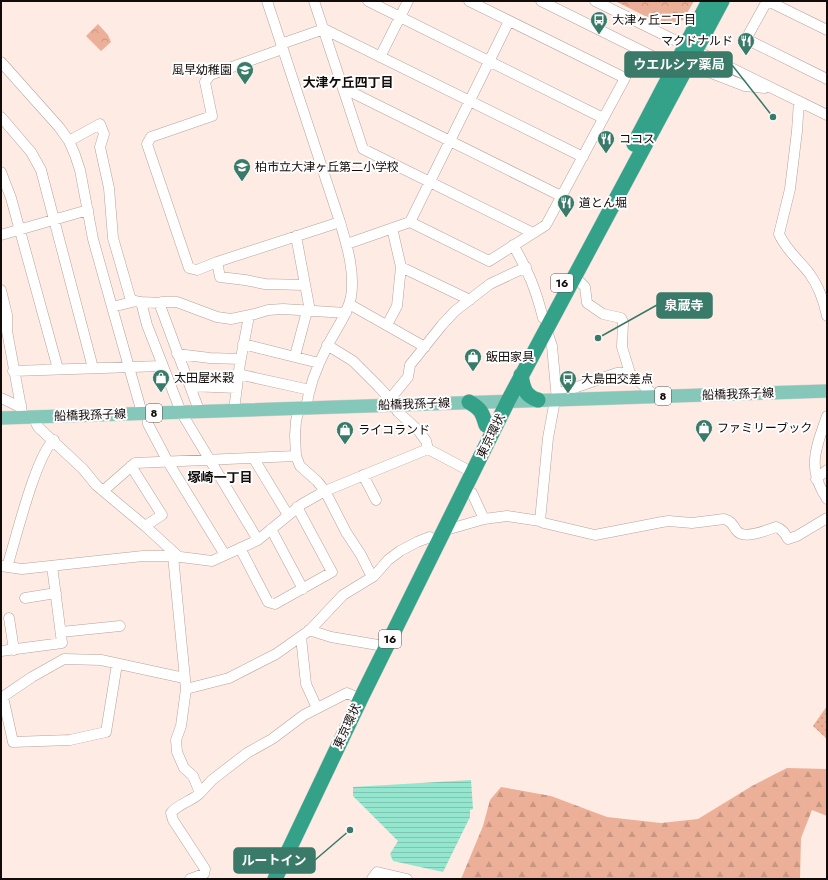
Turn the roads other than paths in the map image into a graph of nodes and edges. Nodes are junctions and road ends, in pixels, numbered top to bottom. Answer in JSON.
{"nodes":[{"id":1,"x":267,"y":1,"type":"edge"},
{"id":2,"x":314,"y":1,"type":"edge"},
{"id":3,"x":368,"y":1,"type":"edge"},
{"id":4,"x":408,"y":1,"type":"edge"},
{"id":5,"x":469,"y":1,"type":"edge"},
{"id":6,"x":541,"y":1,"type":"edge"},
{"id":7,"x":595,"y":1,"type":"edge"},
{"id":8,"x":709,"y":1,"type":"edge"},
{"id":9,"x":722,"y":1,"type":"edge"},
{"id":10,"x":767,"y":1,"type":"edge"},
{"id":11,"x":400,"y":17,"type":"junction"},
{"id":12,"x":509,"y":21,"type":"junction"},
{"id":13,"x":324,"y":29,"type":"junction"},
{"id":14,"x":827,"y":30,"type":"edge"},
{"id":15,"x":281,"y":47,"type":"junction"},
{"id":16,"x":690,"y":48,"type":"junction"},
{"id":17,"x":380,"y":57,"type":"junction"},
{"id":18,"x":490,"y":61,"type":"junction"},
{"id":19,"x":1,"y":62,"type":"edge"},
{"id":20,"x":682,"y":63,"type":"junction"},
{"id":21,"x":827,"y":79,"type":"edge"},
{"id":22,"x":343,"y":88,"type":"junction"},
{"id":23,"x":775,"y":90,"type":"junction"},
{"id":24,"x":470,"y":101,"type":"junction"},
{"id":25,"x":799,"y":102,"type":"junction"},
{"id":26,"x":827,"y":115,"type":"edge"},
{"id":27,"x":1,"y":117,"type":"edge"},
{"id":28,"x":604,"y":118,"type":"junction"},
{"id":29,"x":450,"y":140,"type":"junction"},
{"id":30,"x":69,"y":141,"type":"junction"},
{"id":31,"x":583,"y":157,"type":"junction"},
{"id":32,"x":1,"y":172,"type":"edge"},
{"id":33,"x":430,"y":181,"type":"junction"},
{"id":34,"x":561,"y":196,"type":"junction"},
{"id":35,"x":6,"y":199,"type":"edge"},
{"id":36,"x":88,"y":210,"type":"junction"},
{"id":37,"x":54,"y":220,"type":"junction"},
{"id":38,"x":340,"y":222,"type":"junction"},
{"id":39,"x":410,"y":222,"type":"junction"},
{"id":40,"x":392,"y":228,"type":"junction"},
{"id":41,"x":20,"y":230,"type":"junction"},
{"id":42,"x":533,"y":233,"type":"junction"},
{"id":43,"x":1,"y":235,"type":"edge"},
{"id":44,"x":296,"y":236,"type":"junction"},
{"id":45,"x":347,"y":244,"type":"junction"},
{"id":46,"x":513,"y":245,"type":"junction"},
{"id":47,"x":217,"y":262,"type":"junction"},
{"id":48,"x":401,"y":267,"type":"junction"},
{"id":49,"x":526,"y":267,"type":"junction"},
{"id":50,"x":574,"y":276,"type":"junction"},
{"id":51,"x":305,"y":285,"type":"junction"},
{"id":52,"x":1,"y":290,"type":"edge"},
{"id":53,"x":470,"y":300,"type":"junction"},
{"id":54,"x":139,"y":302,"type":"junction"},
{"id":55,"x":161,"y":304,"type":"junction"},
{"id":56,"x":112,"y":307,"type":"junction"},
{"id":57,"x":347,"y":309,"type":"junction"},
{"id":58,"x":826,"y":310,"type":"edge"},
{"id":59,"x":308,"y":311,"type":"junction"},
{"id":60,"x":249,"y":316,"type":"junction"},
{"id":61,"x":545,"y":323,"type":"junction"},
{"id":62,"x":387,"y":326,"type":"junction"},
{"id":63,"x":4,"y":332,"type":"edge"},
{"id":64,"x":243,"y":344,"type":"junction"},
{"id":65,"x":328,"y":345,"type":"junction"},
{"id":66,"x":425,"y":347,"type":"junction"},
{"id":67,"x":177,"y":354,"type":"junction"},
{"id":68,"x":295,"y":356,"type":"junction"},
{"id":69,"x":240,"y":359,"type":"junction"},
{"id":70,"x":319,"y":363,"type":"junction"},
{"id":71,"x":162,"y":366,"type":"junction"},
{"id":72,"x":129,"y":367,"type":"junction"},
{"id":73,"x":93,"y":368,"type":"junction"},
{"id":74,"x":58,"y":369,"type":"junction"},
{"id":75,"x":14,"y":371,"type":"junction"},
{"id":76,"x":630,"y":373,"type":"junction"},
{"id":77,"x":238,"y":374,"type":"junction"},
{"id":78,"x":521,"y":375,"type":"junction"},
{"id":79,"x":190,"y":386,"type":"junction"},
{"id":80,"x":237,"y":388,"type":"junction"},
{"id":81,"x":310,"y":390,"type":"junction"},
{"id":82,"x":827,"y":391,"type":"edge"},
{"id":83,"x":655,"y":396,"type":"junction"},
{"id":84,"x":1,"y":398,"type":"edge"},
{"id":85,"x":556,"y":398,"type":"junction"},
{"id":86,"x":538,"y":400,"type":"junction"},
{"id":87,"x":503,"y":401,"type":"junction"},
{"id":88,"x":392,"y":402,"type":"junction"},
{"id":89,"x":469,"y":402,"type":"junction"},
{"id":90,"x":303,"y":408,"type":"junction"},
{"id":91,"x":234,"y":410,"type":"junction"},
{"id":92,"x":22,"y":411,"type":"junction"},
{"id":93,"x":197,"y":411,"type":"junction"},
{"id":94,"x":180,"y":412,"type":"junction"},
{"id":95,"x":144,"y":413,"type":"junction"},
{"id":96,"x":827,"y":416,"type":"edge"},
{"id":97,"x":36,"y":417,"type":"junction"},
{"id":98,"x":1,"y":418,"type":"edge"},
{"id":99,"x":486,"y":425,"type":"junction"},
{"id":100,"x":54,"y":440,"type":"junction"},
{"id":101,"x":428,"y":449,"type":"junction"},
{"id":102,"x":296,"y":456,"type":"junction"},
{"id":103,"x":210,"y":459,"type":"junction"},
{"id":104,"x":254,"y":459,"type":"junction"},
{"id":105,"x":168,"y":462,"type":"junction"},
{"id":106,"x":131,"y":466,"type":"junction"},
{"id":107,"x":464,"y":468,"type":"junction"},
{"id":108,"x":827,"y":470,"type":"edge"},
{"id":109,"x":363,"y":475,"type":"junction"},
{"id":110,"x":816,"y":479,"type":"junction"},
{"id":111,"x":464,"y":489,"type":"junction"},
{"id":112,"x":103,"y":491,"type":"junction"},
{"id":113,"x":325,"y":491,"type":"junction"},
{"id":114,"x":827,"y":499,"type":"edge"},
{"id":115,"x":376,"y":500,"type":"dead end"},
{"id":116,"x":297,"y":507,"type":"junction"},
{"id":117,"x":288,"y":515,"type":"junction"},
{"id":118,"x":827,"y":518,"type":"edge"},
{"id":119,"x":484,"y":519,"type":"junction"},
{"id":120,"x":540,"y":521,"type":"junction"},
{"id":121,"x":145,"y":526,"type":"junction"},
{"id":122,"x":447,"y":526,"type":"junction"},
{"id":123,"x":271,"y":529,"type":"junction"},
{"id":124,"x":430,"y":538,"type":"junction"},
{"id":125,"x":258,"y":540,"type":"junction"},
{"id":126,"x":240,"y":548,"type":"junction"},
{"id":127,"x":225,"y":555,"type":"junction"},
{"id":128,"x":176,"y":556,"type":"junction"},
{"id":129,"x":52,"y":566,"type":"junction"},
{"id":130,"x":4,"y":567,"type":"edge"},
{"id":131,"x":372,"y":577,"type":"junction"},
{"id":132,"x":303,"y":589,"type":"junction"},
{"id":133,"x":56,"y":594,"type":"junction"},
{"id":134,"x":25,"y":598,"type":"dead end"},
{"id":135,"x":9,"y":618,"type":"dead end"},
{"id":136,"x":120,"y":626,"type":"dead end"},
{"id":137,"x":61,"y":632,"type":"junction"},
{"id":138,"x":305,"y":634,"type":"junction"},
{"id":139,"x":378,"y":645,"type":"junction"},
{"id":140,"x":14,"y":650,"type":"junction"},
{"id":141,"x":1,"y":651,"type":"edge"},
{"id":142,"x":117,"y":664,"type":"junction"},
{"id":143,"x":184,"y":678,"type":"junction"},
{"id":144,"x":186,"y":689,"type":"junction"},
{"id":145,"x":354,"y":696,"type":"junction"},
{"id":146,"x":2,"y":698,"type":"edge"},
{"id":147,"x":317,"y":708,"type":"junction"},
{"id":148,"x":200,"y":793,"type":"junction"},
{"id":149,"x":190,"y":879,"type":"edge"},
{"id":150,"x":265,"y":879,"type":"edge"},
{"id":151,"x":275,"y":879,"type":"edge"},
{"id":152,"x":372,"y":879,"type":"edge"},
{"id":153,"x":407,"y":879,"type":"edge"}],
"edges":[{"from":1,"to":15,"type":"street"},
{"from":2,"to":13,"type":"street"},
{"from":3,"to":11,"type":"street"},
{"from":4,"to":11,"type":"street"},
{"from":5,"to":12,"type":"street"},
{"from":6,"to":20,"type":"street"},
{"from":7,"to":16,"type":"street"},
{"from":8,"to":16,"type":"highway","name":"東京環状","number":"16"},
{"from":9,"to":16,"type":"highway","name":"東京環状","number":"16"},
{"from":10,"to":14,"type":"street"},
{"from":10,"to":21,"type":"street"},
{"from":11,"to":17,"type":"street"},
{"from":11,"to":18,"type":"street"},
{"from":12,"to":18,"type":"street"},
{"from":12,"to":28,"type":"street"},
{"from":13,"to":15,"type":"street"},
{"from":13,"to":17,"type":"street"},
{"from":13,"to":22,"type":"street"},
{"from":15,"to":38,"type":"street"},
{"from":15,"to":47,"type":"street"},
{"from":16,"to":20,"type":"highway","name":"東京環状","number":"16"},
{"from":16,"to":23,"type":"street"},
{"from":17,"to":24,"type":"street"},
{"from":18,"to":24,"type":"street"},
{"from":18,"to":28,"type":"street"},
{"from":19,"to":30,"type":"street"},
{"from":20,"to":23,"type":"street"},
{"from":20,"to":50,"type":"highway","name":"東京環状","number":"16"},
{"from":20,"to":61,"type":"highway","name":"東京環状","number":"16"},
{"from":22,"to":29,"type":"street"},
{"from":22,"to":33,"type":"street"},
{"from":23,"to":25,"type":"street"},
{"from":24,"to":29,"type":"street"},
{"from":24,"to":31,"type":"street"},
{"from":25,"to":26,"type":"street"},
{"from":25,"to":58,"type":"street"},
{"from":27,"to":37,"type":"street"},
{"from":28,"to":31,"type":"street"},
{"from":29,"to":33,"type":"street"},
{"from":29,"to":34,"type":"street"},
{"from":30,"to":36,"type":"street"},
{"from":30,"to":54,"type":"street"},
{"from":31,"to":34,"type":"street"},
{"from":32,"to":35,"type":"street"},
{"from":33,"to":39,"type":"street"},
{"from":33,"to":42,"type":"street"},
{"from":34,"to":42,"type":"street"},
{"from":35,"to":41,"type":"street"},
{"from":36,"to":37,"type":"street"},
{"from":36,"to":56,"type":"street"},
{"from":37,"to":41,"type":"street"},
{"from":37,"to":73,"type":"street"},
{"from":38,"to":44,"type":"street"},
{"from":38,"to":45,"type":"street"},
{"from":39,"to":40,"type":"street"},
{"from":39,"to":46,"type":"street"},
{"from":40,"to":45,"type":"street"},
{"from":40,"to":48,"type":"street"},
{"from":41,"to":43,"type":"street"},
{"from":41,"to":74,"type":"street"},
{"from":42,"to":46,"type":"street"},
{"from":44,"to":47,"type":"street"},
{"from":44,"to":51,"type":"street"},
{"from":45,"to":57,"type":"street"},
{"from":46,"to":49,"type":"street"},
{"from":47,"to":51,"type":"street"},
{"from":48,"to":53,"type":"street"},
{"from":48,"to":62,"type":"street"},
{"from":49,"to":53,"type":"street"},
{"from":49,"to":61,"type":"street"},
{"from":50,"to":61,"type":"highway","name":"東京環状","number":"16"},
{"from":50,"to":76,"type":"street"},
{"from":51,"to":59,"type":"street"},
{"from":52,"to":63,"type":"street"},
{"from":53,"to":66,"type":"street"},
{"from":54,"to":55,"type":"street"},
{"from":54,"to":56,"type":"street"},
{"from":54,"to":71,"type":"street"},
{"from":55,"to":60,"type":"street"},
{"from":55,"to":67,"type":"street"},
{"from":56,"to":72,"type":"street"},
{"from":57,"to":59,"type":"street"},
{"from":57,"to":62,"type":"street"},
{"from":57,"to":65,"type":"street"},
{"from":59,"to":60,"type":"street"},
{"from":59,"to":68,"type":"street"},
{"from":60,"to":64,"type":"street"},
{"from":61,"to":78,"type":"highway","name":"東京環状","number":"16"},
{"from":61,"to":85,"type":"street"},
{"from":61,"to":87,"type":"highway","name":"東京環状","number":"16"},
{"from":62,"to":66,"type":"street"},
{"from":63,"to":75,"type":"street"},
{"from":64,"to":68,"type":"street"},
{"from":64,"to":69,"type":"street"},
{"from":65,"to":70,"type":"street"},
{"from":65,"to":88,"type":"street"},
{"from":66,"to":88,"type":"street"},
{"from":67,"to":69,"type":"street"},
{"from":67,"to":79,"type":"street"},
{"from":68,"to":70,"type":"street"},
{"from":69,"to":77,"type":"street"},
{"from":70,"to":81,"type":"street"},
{"from":71,"to":72,"type":"street"},
{"from":71,"to":94,"type":"street"},
{"from":72,"to":73,"type":"street"},
{"from":72,"to":95,"type":"street"},
{"from":73,"to":74,"type":"street"},
{"from":74,"to":75,"type":"street"},
{"from":75,"to":92,"type":"street"},
{"from":76,"to":83,"type":"street"},
{"from":76,"to":85,"type":"street"},
{"from":77,"to":80,"type":"street"},
{"from":77,"to":81,"type":"street"},
{"from":78,"to":86,"type":"highway"},
{"from":78,"to":87,"type":"highway","name":"東京環状","number":"16"},
{"from":79,"to":80,"type":"street"},
{"from":79,"to":93,"type":"street"},
{"from":80,"to":91,"type":"street"},
{"from":81,"to":90,"type":"street"},
{"from":82,"to":83,"type":"main road","name":"船橋我孫子線","number":"8"},
{"from":83,"to":85,"type":"main road","name":"船橋我孫子線","number":"8"},
{"from":84,"to":92,"type":"street"},
{"from":85,"to":86,"type":"main road","name":"船橋我孫子線","number":"8"},
{"from":85,"to":120,"type":"street"},
{"from":86,"to":87,"type":"main road","name":"船橋我孫子線","number":"8"},
{"from":87,"to":89,"type":"main road","name":"船橋我孫子線","number":"8"},
{"from":87,"to":99,"type":"highway","name":"東京環状","number":"16"},
{"from":87,"to":111,"type":"highway","name":"東京環状","number":"16"},
{"from":88,"to":89,"type":"main road","name":"船橋我孫子線","number":"8"},
{"from":88,"to":90,"type":"main road","name":"船橋我孫子線","number":"8"},
{"from":88,"to":101,"type":"street"},
{"from":89,"to":99,"type":"highway"},
{"from":90,"to":91,"type":"main road","name":"船橋我孫子線","number":"8"},
{"from":90,"to":102,"type":"street"},
{"from":91,"to":93,"type":"main road","name":"船橋我孫子線","number":"8"},
{"from":92,"to":97,"type":"main road","name":"船橋我孫子線","number":"8"},
{"from":92,"to":98,"type":"main road","name":"船橋我孫子線","number":"8"},
{"from":93,"to":94,"type":"main road","name":"船橋我孫子線","number":"8"},
{"from":94,"to":95,"type":"main road","name":"船橋我孫子線","number":"8"},
{"from":94,"to":103,"type":"street"},
{"from":95,"to":97,"type":"main road","name":"船橋我孫子線","number":"8"},
{"from":95,"to":105,"type":"street"},
{"from":96,"to":110,"type":"street"},
{"from":97,"to":100,"type":"street"},
{"from":99,"to":107,"type":"highway","name":"東京環状","number":"16"},
{"from":100,"to":112,"type":"street"},
{"from":100,"to":130,"type":"street"},
{"from":101,"to":107,"type":"street"},
{"from":101,"to":109,"type":"street"},
{"from":102,"to":104,"type":"street"},
{"from":102,"to":113,"type":"street"},
{"from":103,"to":104,"type":"street"},
{"from":103,"to":105,"type":"street"},
{"from":103,"to":125,"type":"street"},
{"from":104,"to":117,"type":"street"},
{"from":105,"to":106,"type":"street"},
{"from":105,"to":127,"type":"street"},
{"from":106,"to":112,"type":"street"},
{"from":106,"to":121,"type":"street"},
{"from":107,"to":124,"type":"highway","name":"東京環状","number":"16"},
{"from":108,"to":110,"type":"street"},
{"from":109,"to":113,"type":"street"},
{"from":109,"to":115,"type":"street"},
{"from":110,"to":114,"type":"street"},
{"from":111,"to":119,"type":"street"},
{"from":111,"to":122,"type":"highway","name":"東京環状","number":"16"},
{"from":112,"to":121,"type":"street"},
{"from":113,"to":116,"type":"street"},
{"from":113,"to":131,"type":"street"},
{"from":116,"to":117,"type":"street"},
{"from":116,"to":132,"type":"street"},
{"from":117,"to":123,"type":"street"},
{"from":118,"to":120,"type":"street"},
{"from":119,"to":120,"type":"street"},
{"from":119,"to":122,"type":"street"},
{"from":121,"to":128,"type":"street"},
{"from":122,"to":151,"type":"highway","name":"東京環状","number":"16"},
{"from":123,"to":125,"type":"street"},
{"from":123,"to":132,"type":"street"},
{"from":124,"to":131,"type":"street"},
{"from":124,"to":139,"type":"highway","name":"東京環状","number":"16"},
{"from":125,"to":126,"type":"street"},
{"from":126,"to":127,"type":"street"},
{"from":126,"to":132,"type":"street"},
{"from":127,"to":128,"type":"street"},
{"from":128,"to":129,"type":"street"},
{"from":128,"to":143,"type":"street"},
{"from":129,"to":130,"type":"street"},
{"from":129,"to":133,"type":"street"},
{"from":131,"to":138,"type":"street"},
{"from":133,"to":134,"type":"street"},
{"from":133,"to":137,"type":"street"},
{"from":135,"to":140,"type":"street"},
{"from":136,"to":137,"type":"street"},
{"from":137,"to":140,"type":"street"},
{"from":138,"to":139,"type":"street"},
{"from":138,"to":144,"type":"street"},
{"from":138,"to":147,"type":"street"},
{"from":139,"to":145,"type":"highway","name":"東京環状","number":"16"},
{"from":140,"to":141,"type":"street"},
{"from":142,"to":143,"type":"street"},
{"from":142,"to":146,"type":"street"},
{"from":142,"to":146,"type":"street"},
{"from":143,"to":144,"type":"street"},
{"from":144,"to":148,"type":"street"},
{"from":145,"to":147,"type":"street"},
{"from":145,"to":150,"type":"highway","name":"東京環状","number":"16"},
{"from":147,"to":148,"type":"street"},
{"from":148,"to":149,"type":"street"},
{"from":152,"to":153,"type":"street"}]}
